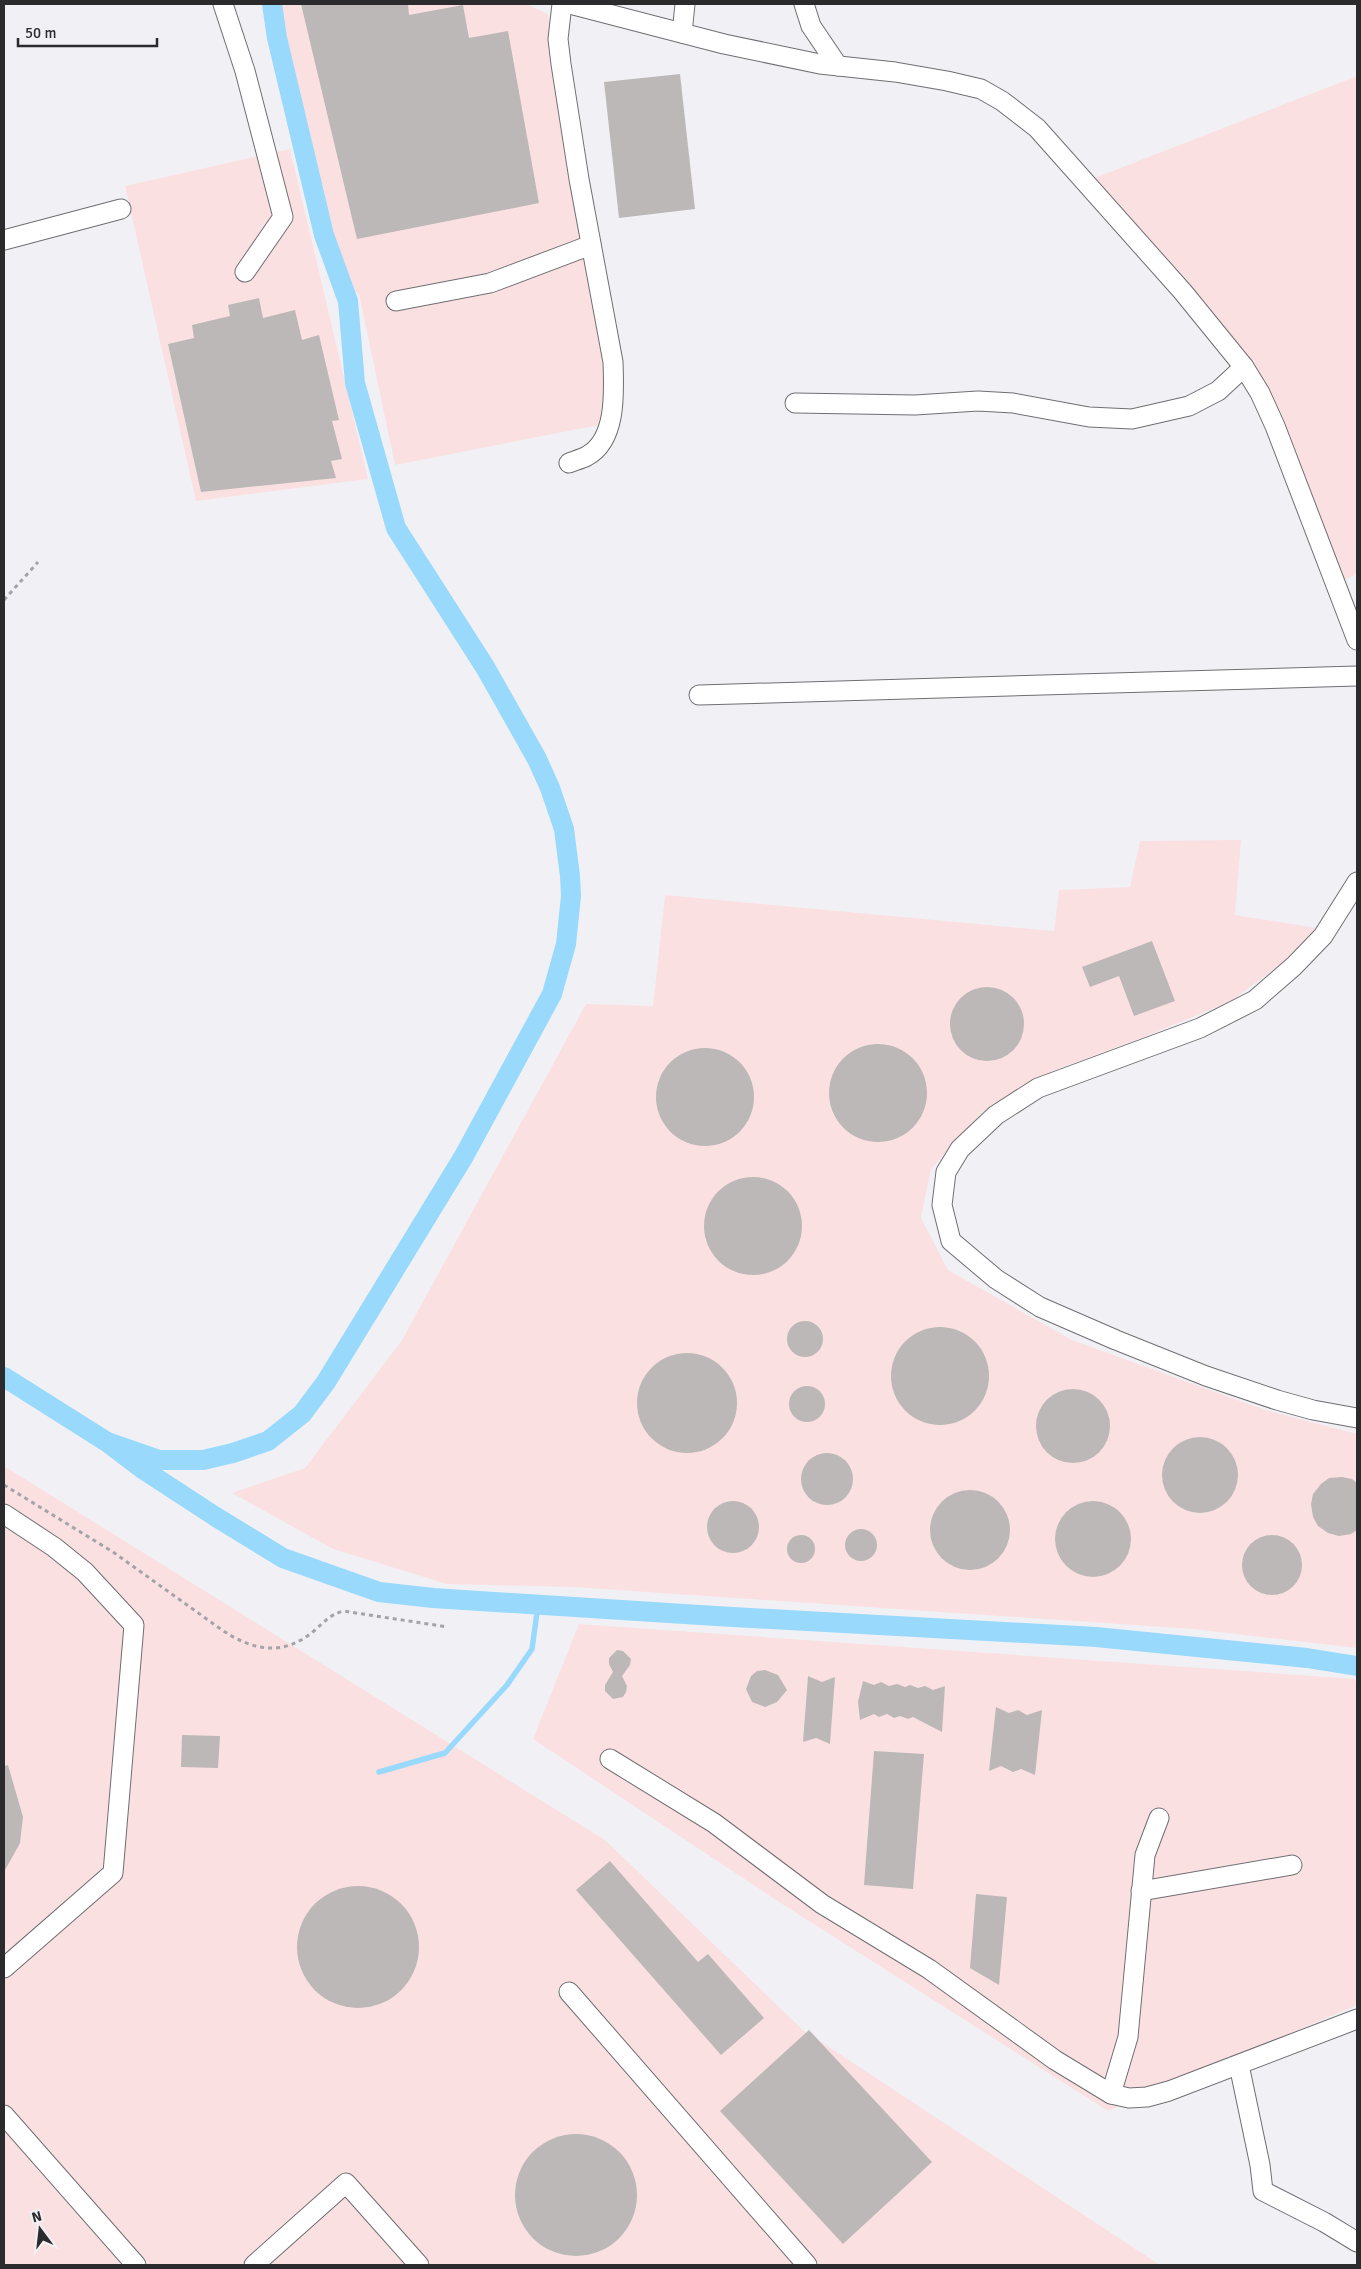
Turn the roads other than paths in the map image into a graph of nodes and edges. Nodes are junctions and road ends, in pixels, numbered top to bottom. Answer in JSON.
{"nodes":[{"id":1,"x":223,"y":4,"type":"edge"},
{"id":2,"x":562,"y":4,"type":"edge"},
{"id":3,"x":570,"y":4,"type":"edge"},
{"id":4,"x":685,"y":4,"type":"edge"},
{"id":5,"x":804,"y":4,"type":"edge"},
{"id":6,"x":682,"y":33,"type":"junction"},
{"id":7,"x":838,"y":66,"type":"junction"},
{"id":8,"x":121,"y":208,"type":"dead end"},
{"id":9,"x":4,"y":240,"type":"edge"},
{"id":10,"x":591,"y":246,"type":"junction"},
{"id":11,"x":245,"y":272,"type":"dead end"},
{"id":12,"x":396,"y":301,"type":"dead end"},
{"id":13,"x":1244,"y":367,"type":"junction"},
{"id":14,"x":795,"y":403,"type":"dead end"},
{"id":15,"x":568,"y":463,"type":"dead end"},
{"id":16,"x":1357,"y":640,"type":"edge"},
{"id":17,"x":1357,"y":676,"type":"edge"},
{"id":18,"x":699,"y":695,"type":"dead end"},
{"id":19,"x":1357,"y":882,"type":"edge"},
{"id":20,"x":1357,"y":1418,"type":"edge"},
{"id":21,"x":4,"y":1514,"type":"edge"},
{"id":22,"x":610,"y":1759,"type":"dead end"},
{"id":23,"x":1160,"y":1818,"type":"dead end"},
{"id":24,"x":1292,"y":1865,"type":"dead end"},
{"id":25,"x":1141,"y":1891,"type":"junction"},
{"id":26,"x":4,"y":1968,"type":"edge"},
{"id":27,"x":569,"y":1992,"type":"dead end"},
{"id":28,"x":1357,"y":2019,"type":"edge"},
{"id":29,"x":1239,"y":2064,"type":"junction"},
{"id":30,"x":1111,"y":2094,"type":"junction"},
{"id":31,"x":4,"y":2116,"type":"edge"},
{"id":32,"x":1357,"y":2242,"type":"edge"},
{"id":33,"x":136,"y":2265,"type":"edge"},
{"id":34,"x":254,"y":2265,"type":"edge"},
{"id":35,"x":419,"y":2265,"type":"edge"},
{"id":36,"x":808,"y":2265,"type":"edge"}],
"edges":[{"from":1,"to":11,"type":"street"},
{"from":2,"to":10,"type":"street"},
{"from":3,"to":6,"type":"street"},
{"from":4,"to":6,"type":"street"},
{"from":5,"to":7,"type":"street"},
{"from":6,"to":7,"type":"street"},
{"from":7,"to":13,"type":"street"},
{"from":8,"to":9,"type":"street"},
{"from":10,"to":12,"type":"street"},
{"from":10,"to":15,"type":"street"},
{"from":13,"to":14,"type":"street"},
{"from":13,"to":16,"type":"street"},
{"from":17,"to":18,"type":"street"},
{"from":19,"to":20,"type":"street"},
{"from":21,"to":26,"type":"street"},
{"from":22,"to":30,"type":"street"},
{"from":23,"to":25,"type":"street"},
{"from":24,"to":25,"type":"street"},
{"from":25,"to":30,"type":"street"},
{"from":27,"to":36,"type":"street"},
{"from":28,"to":29,"type":"street"},
{"from":29,"to":30,"type":"street"},
{"from":29,"to":32,"type":"street"},
{"from":31,"to":33,"type":"street"},
{"from":34,"to":35,"type":"street"}]}
